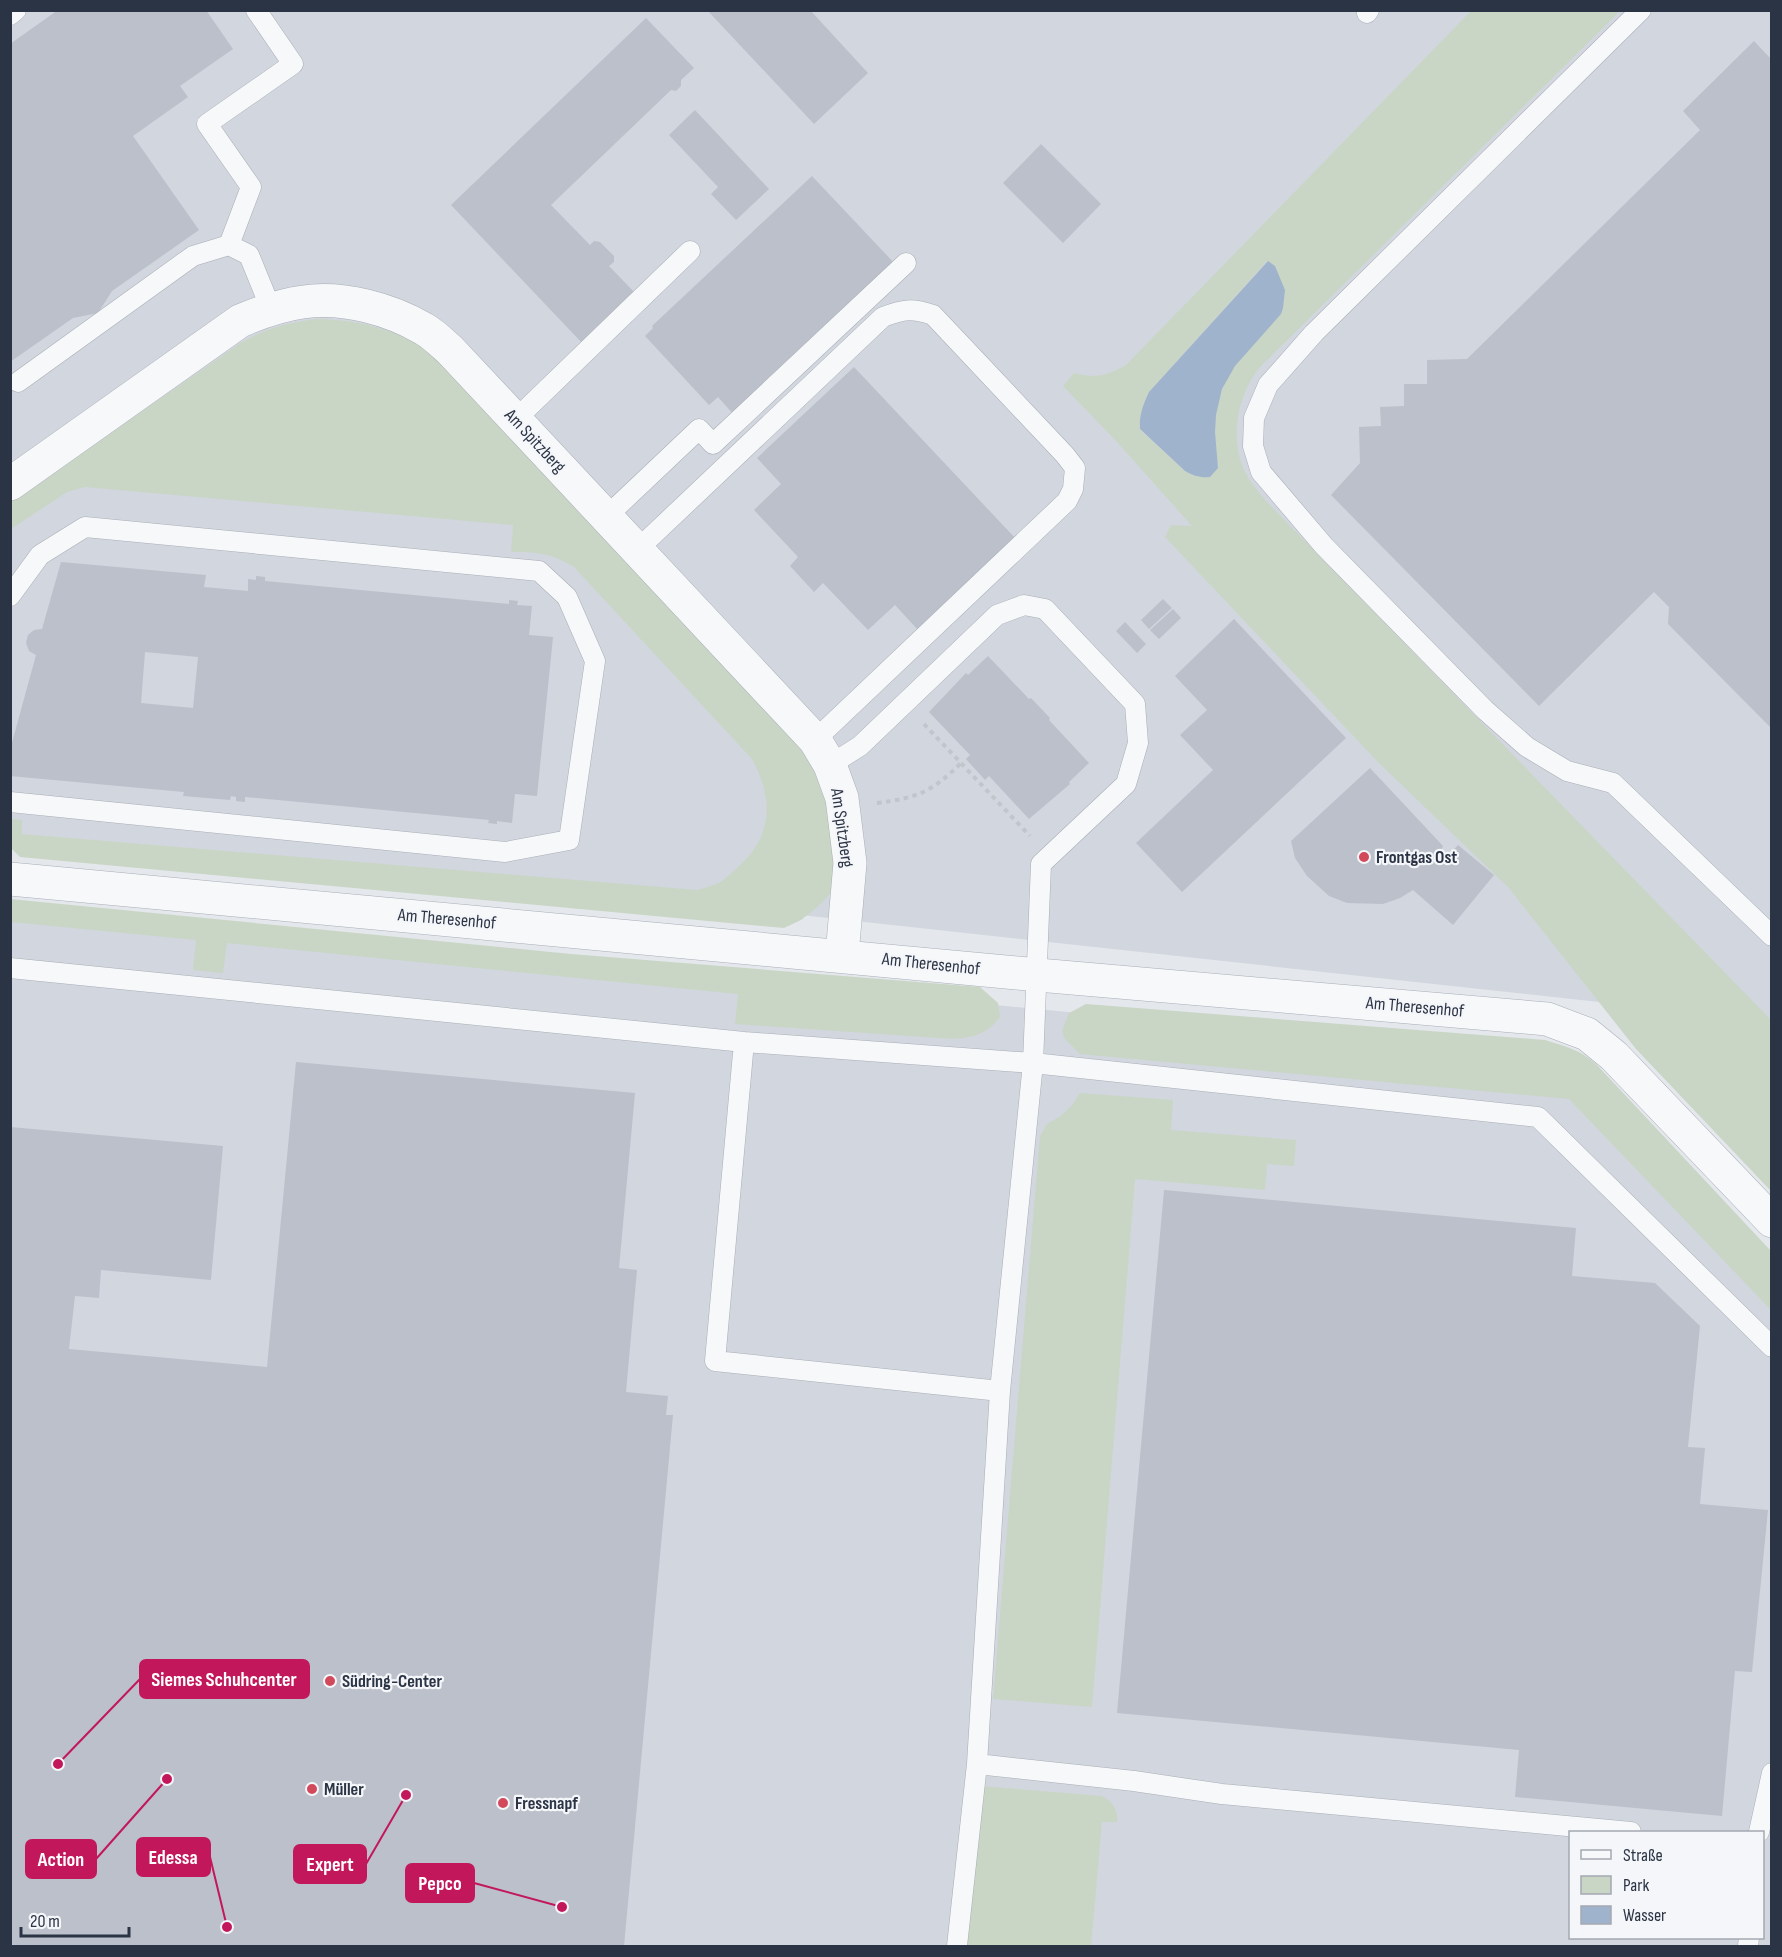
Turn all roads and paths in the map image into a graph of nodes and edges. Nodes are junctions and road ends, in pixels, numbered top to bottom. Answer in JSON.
{"nodes":[{"id":1,"x":16,"y":10,"type":"edge"},
{"id":2,"x":256,"y":10,"type":"edge"},
{"id":3,"x":1641,"y":10,"type":"edge"},
{"id":4,"x":10,"y":15,"type":"edge"},
{"id":5,"x":229,"y":245,"type":"junction"},
{"id":6,"x":690,"y":251,"type":"dead end"},
{"id":7,"x":906,"y":263,"type":"dead end"},
{"id":8,"x":271,"y":309,"type":"junction"},
{"id":9,"x":18,"y":382,"type":"dead end"},
{"id":10,"x":515,"y":420,"type":"junction"},
{"id":11,"x":14,"y":476,"type":"edge"},
{"id":12,"x":606,"y":517,"type":"junction"},
{"id":13,"x":637,"y":550,"type":"junction"},
{"id":14,"x":10,"y":596,"type":"edge"},
{"id":15,"x":905,"y":704,"type":"junction"},
{"id":16,"x":823,"y":752,"type":"junction"},
{"id":17,"x":961,"y":763,"type":"junction"},
{"id":18,"x":10,"y":802,"type":"edge"},
{"id":19,"x":843,"y":806,"type":"junction"},
{"id":20,"x":1049,"y":856,"type":"junction"},
{"id":21,"x":10,"y":879,"type":"edge"},
{"id":22,"x":1772,"y":936,"type":"edge"},
{"id":23,"x":842,"y":955,"type":"junction"},
{"id":24,"x":10,"y":968,"type":"edge"},
{"id":25,"x":1038,"y":975,"type":"junction"},
{"id":26,"x":744,"y":1042,"type":"junction"},
{"id":27,"x":1033,"y":1063,"type":"junction"},
{"id":28,"x":1772,"y":1221,"type":"edge"},
{"id":29,"x":1772,"y":1347,"type":"edge"},
{"id":30,"x":1000,"y":1392,"type":"junction"},
{"id":31,"x":977,"y":1764,"type":"junction"},
{"id":32,"x":1772,"y":1773,"type":"edge"},
{"id":33,"x":1610,"y":1831,"type":"edge"},
{"id":34,"x":1760,"y":1831,"type":"edge"},
{"id":35,"x":957,"y":1947,"type":"edge"}],
"edges":[{"from":1,"to":4,"type":"lane"},
{"from":2,"to":5,"type":"lane"},
{"from":3,"to":22,"type":"lane"},
{"from":5,"to":8,"type":"lane"},
{"from":5,"to":9,"type":"lane"},
{"from":6,"to":10,"type":"lane"},
{"from":7,"to":12,"type":"lane"},
{"from":8,"to":10,"type":"street","name":"Am Spitzberg"},
{"from":8,"to":11,"type":"street","name":"Am Spitzberg"},
{"from":10,"to":12,"type":"street","name":"Am Spitzberg"},
{"from":12,"to":13,"type":"street","name":"Am Spitzberg"},
{"from":13,"to":16,"type":"street","name":"Am Spitzberg"},
{"from":13,"to":16,"type":"lane"},
{"from":14,"to":18,"type":"lane"},
{"from":15,"to":16,"type":"lane"},
{"from":15,"to":17,"type":"path"},
{"from":15,"to":20,"type":"lane"},
{"from":16,"to":19,"type":"street","name":"Am Spitzberg"},
{"from":17,"to":19,"type":"path"},
{"from":17,"to":20,"type":"path"},
{"from":19,"to":23,"type":"street","name":"Am Spitzberg"},
{"from":20,"to":25,"type":"lane"},
{"from":21,"to":23,"type":"street","name":"Am Theresenhof"},
{"from":23,"to":25,"type":"street","name":"Am Theresenhof"},
{"from":24,"to":26,"type":"lane"},
{"from":25,"to":27,"type":"lane"},
{"from":25,"to":28,"type":"street","name":"Am Theresenhof"},
{"from":26,"to":27,"type":"lane"},
{"from":26,"to":30,"type":"lane"},
{"from":27,"to":29,"type":"lane"},
{"from":27,"to":30,"type":"lane"},
{"from":30,"to":31,"type":"lane"},
{"from":31,"to":33,"type":"lane"},
{"from":31,"to":35,"type":"lane"},
{"from":32,"to":34,"type":"lane"}]}
